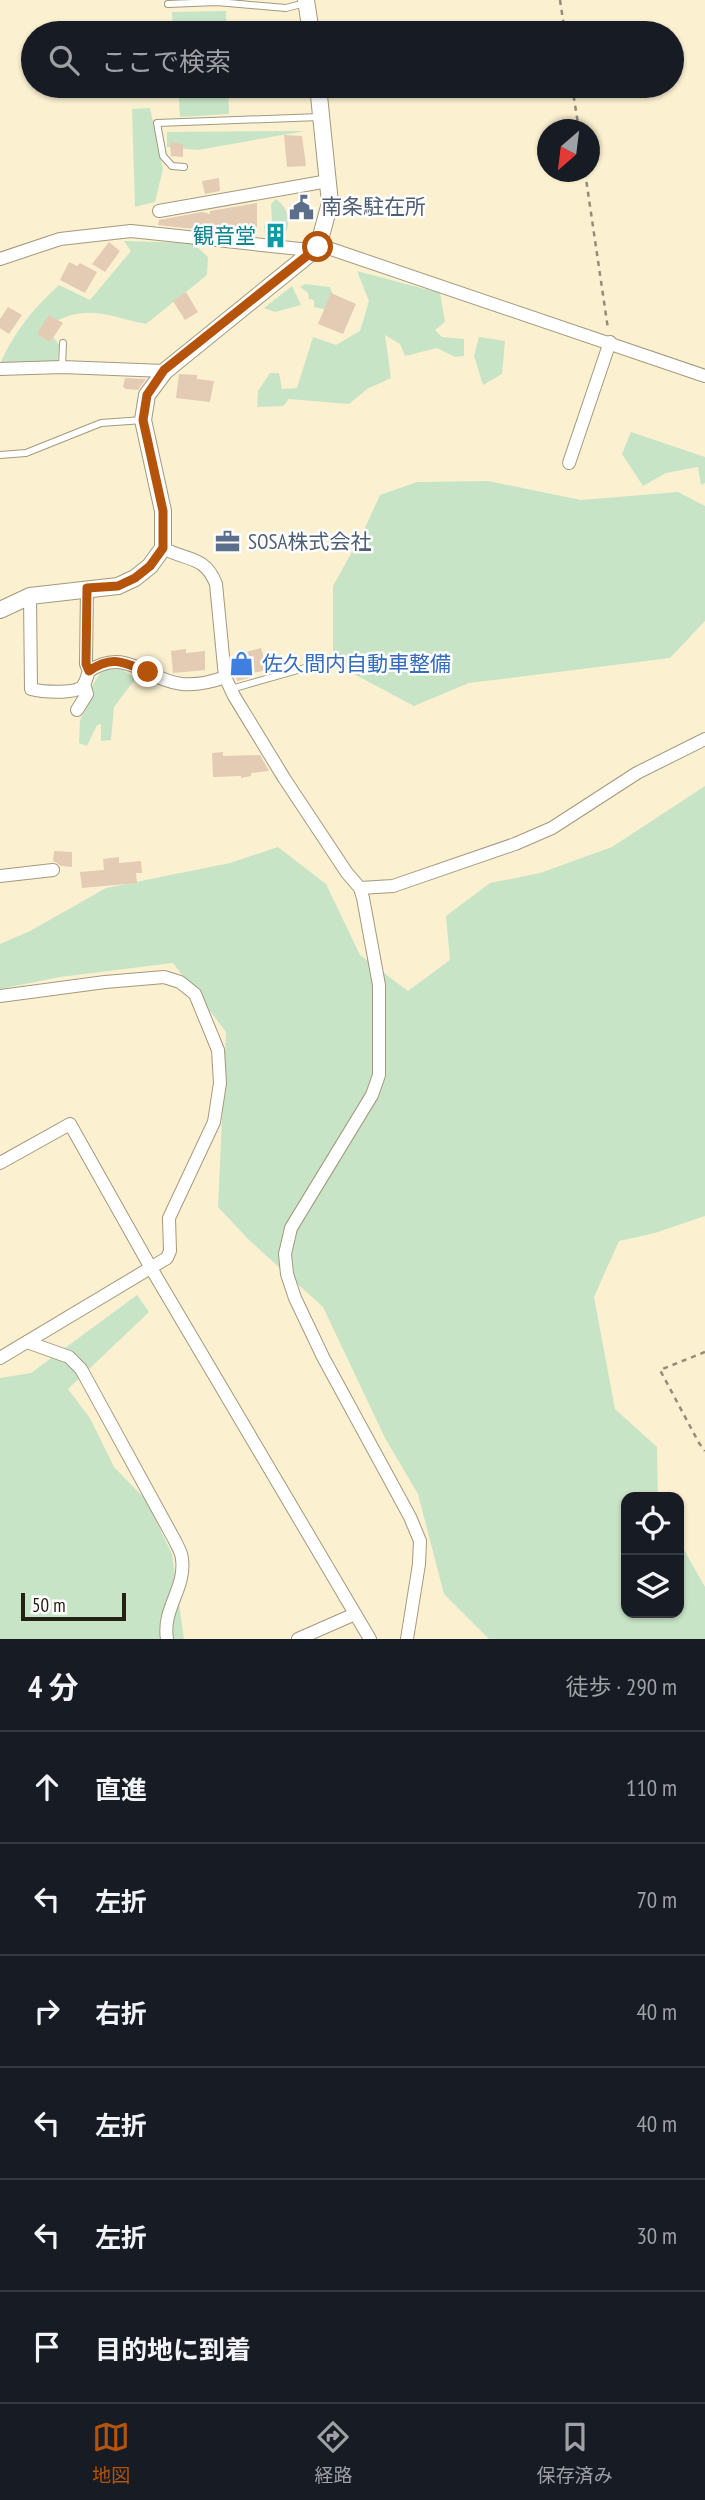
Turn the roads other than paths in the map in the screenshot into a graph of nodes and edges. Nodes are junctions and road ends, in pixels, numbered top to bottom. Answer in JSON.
{"nodes":[{"id":1,"x":306,"y":1,"type":"edge"},
{"id":2,"x":168,"y":5,"type":"dead end"},
{"id":3,"x":309,"y":21,"type":"edge"},
{"id":4,"x":320,"y":98,"type":"edge"},
{"id":5,"x":322,"y":117,"type":"junction"},
{"id":6,"x":184,"y":167,"type":"dead end"},
{"id":7,"x":328,"y":181,"type":"junction"},
{"id":8,"x":159,"y":211,"type":"dead end"},
{"id":9,"x":318,"y":247,"type":"junction"},
{"id":10,"x":0,"y":259,"type":"edge"},
{"id":11,"x":610,"y":342,"type":"junction"},
{"id":12,"x":63,"y":343,"type":"dead end"},
{"id":13,"x":62,"y":368,"type":"junction"},
{"id":14,"x":0,"y":369,"type":"edge"},
{"id":15,"x":164,"y":370,"type":"junction"},
{"id":16,"x":705,"y":376,"type":"edge"},
{"id":17,"x":143,"y":420,"type":"junction"},
{"id":18,"x":0,"y":445,"type":"edge"},
{"id":19,"x":1,"y":455,"type":"edge"},
{"id":20,"x":569,"y":463,"type":"dead end"},
{"id":21,"x":163,"y":548,"type":"junction"},
{"id":22,"x":87,"y":588,"type":"junction"},
{"id":23,"x":30,"y":596,"type":"junction"},
{"id":24,"x":0,"y":610,"type":"edge"},
{"id":25,"x":340,"y":658,"type":"dead end"},
{"id":26,"x":89,"y":671,"type":"junction"},
{"id":27,"x":228,"y":683,"type":"junction"},
{"id":28,"x":84,"y":684,"type":"junction"},
{"id":29,"x":77,"y":710,"type":"dead end"},
{"id":30,"x":705,"y":739,"type":"edge"},
{"id":31,"x":53,"y":870,"type":"dead end"},
{"id":32,"x":0,"y":876,"type":"edge"},
{"id":33,"x":360,"y":888,"type":"junction"},
{"id":34,"x":0,"y":996,"type":"edge"},
{"id":35,"x":0,"y":1163,"type":"edge"},
{"id":36,"x":151,"y":1268,"type":"junction"},
{"id":37,"x":27,"y":1342,"type":"junction"},
{"id":38,"x":0,"y":1358,"type":"edge"},
{"id":39,"x":355,"y":1614,"type":"junction"},
{"id":40,"x":167,"y":1639,"type":"edge"},
{"id":41,"x":298,"y":1639,"type":"edge"},
{"id":42,"x":370,"y":1639,"type":"edge"},
{"id":43,"x":407,"y":1639,"type":"edge"}],
"edges":[{"from":1,"to":2,"type":"lane"},
{"from":1,"to":3,"type":"street"},
{"from":4,"to":5,"type":"street"},
{"from":5,"to":6,"type":"lane"},
{"from":5,"to":7,"type":"street"},
{"from":7,"to":8,"type":"street"},
{"from":7,"to":9,"type":"street"},
{"from":9,"to":10,"type":"street"},
{"from":9,"to":11,"type":"street"},
{"from":9,"to":15,"type":"street"},
{"from":11,"to":16,"type":"street"},
{"from":11,"to":20,"type":"street"},
{"from":12,"to":13,"type":"lane"},
{"from":13,"to":14,"type":"street"},
{"from":13,"to":15,"type":"street"},
{"from":15,"to":17,"type":"street"},
{"from":17,"to":19,"type":"lane"},
{"from":17,"to":21,"type":"street"},
{"from":18,"to":19,"type":"lane"},
{"from":21,"to":22,"type":"street"},
{"from":21,"to":27,"type":"street"},
{"from":22,"to":23,"type":"street"},
{"from":22,"to":26,"type":"street"},
{"from":23,"to":24,"type":"street"},
{"from":23,"to":28,"type":"street"},
{"from":25,"to":27,"type":"lane"},
{"from":26,"to":27,"type":"street"},
{"from":26,"to":28,"type":"street"},
{"from":27,"to":33,"type":"street"},
{"from":28,"to":29,"type":"street"},
{"from":30,"to":33,"type":"street"},
{"from":31,"to":32,"type":"street"},
{"from":33,"to":43,"type":"street"},
{"from":34,"to":36,"type":"street"},
{"from":35,"to":36,"type":"street"},
{"from":36,"to":37,"type":"street"},
{"from":36,"to":39,"type":"street"},
{"from":37,"to":38,"type":"street"},
{"from":37,"to":40,"type":"street"},
{"from":39,"to":41,"type":"street"},
{"from":39,"to":42,"type":"street"}]}
